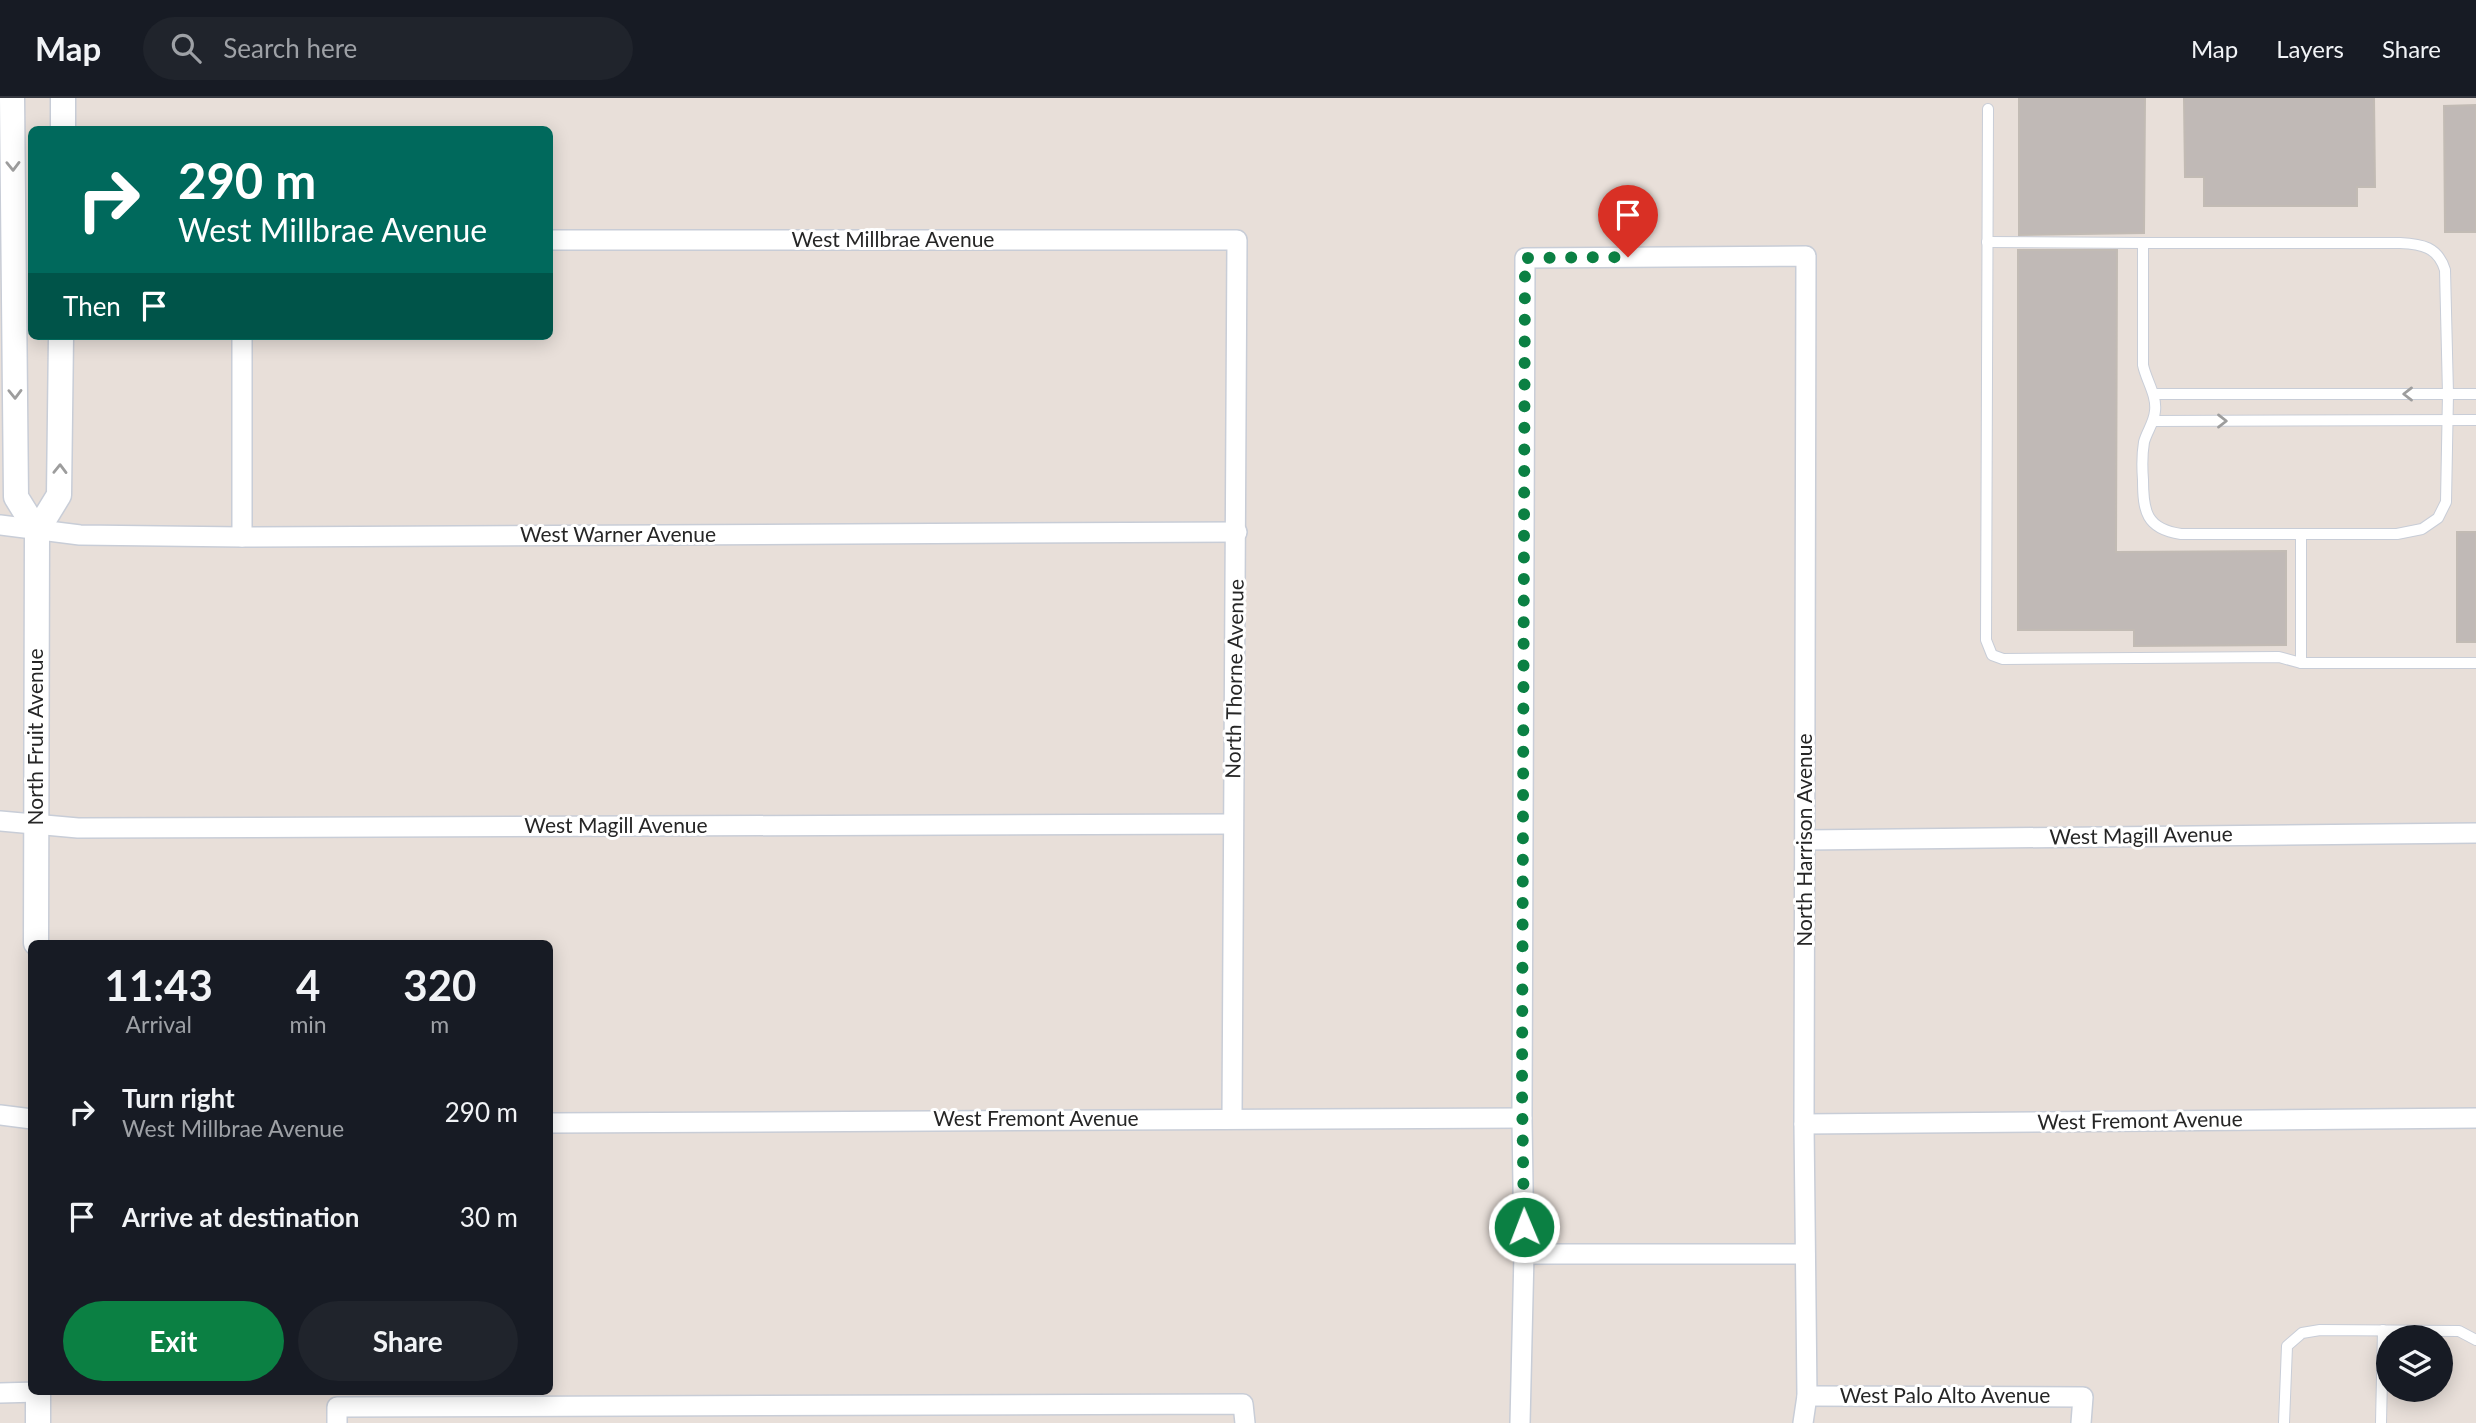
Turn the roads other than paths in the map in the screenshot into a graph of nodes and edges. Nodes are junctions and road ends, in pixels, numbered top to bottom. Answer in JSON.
{"nodes":[{"id":1,"x":12,"y":98,"type":"edge"},
{"id":2,"x":63,"y":98,"type":"edge"},
{"id":3,"x":1988,"y":108,"type":"dead end"},
{"id":4,"x":63,"y":126,"type":"edge"},
{"id":5,"x":553,"y":240,"type":"edge"},
{"id":6,"x":1237,"y":240,"type":"joint"},
{"id":7,"x":1987,"y":242,"type":"junction"},
{"id":8,"x":2143,"y":243,"type":"junction"},
{"id":9,"x":61,"y":340,"type":"edge"},
{"id":10,"x":242,"y":340,"type":"edge"},
{"id":11,"x":2154,"y":394,"type":"junction"},
{"id":12,"x":2448,"y":394,"type":"junction"},
{"id":13,"x":2476,"y":394,"type":"edge"},
{"id":14,"x":2447,"y":420,"type":"junction"},
{"id":15,"x":2476,"y":420,"type":"edge"},
{"id":16,"x":2154,"y":421,"type":"junction"},
{"id":17,"x":0,"y":526,"type":"edge"},
{"id":18,"x":37,"y":531,"type":"junction"},
{"id":19,"x":1237,"y":532,"type":"junction"},
{"id":20,"x":2301,"y":534,"type":"junction"},
{"id":21,"x":242,"y":537,"type":"junction"},
{"id":22,"x":2301,"y":663,"type":"junction"},
{"id":23,"x":2476,"y":663,"type":"edge"},
{"id":24,"x":0,"y":821,"type":"edge"},
{"id":25,"x":36,"y":823,"type":"junction"},
{"id":26,"x":1233,"y":824,"type":"junction"},
{"id":27,"x":2476,"y":833,"type":"edge"},
{"id":28,"x":1806,"y":839,"type":"junction"},
{"id":29,"x":36,"y":940,"type":"edge"},
{"id":30,"x":0,"y":1115,"type":"edge"},
{"id":31,"x":28,"y":1118,"type":"edge"},
{"id":32,"x":1232,"y":1118,"type":"junction"},
{"id":33,"x":1522,"y":1118,"type":"junction"},
{"id":34,"x":2476,"y":1118,"type":"edge"},
{"id":35,"x":553,"y":1123,"type":"edge"},
{"id":36,"x":1804,"y":1124,"type":"junction"},
{"id":37,"x":1524,"y":1255,"type":"junction"},
{"id":38,"x":1805,"y":1255,"type":"junction"},
{"id":39,"x":2376,"y":1330,"type":"edge"},
{"id":40,"x":2453,"y":1331,"type":"edge"},
{"id":41,"x":2476,"y":1340,"type":"edge"},
{"id":42,"x":28,"y":1392,"type":"edge"},
{"id":43,"x":0,"y":1393,"type":"edge"},
{"id":44,"x":38,"y":1395,"type":"edge"},
{"id":45,"x":1807,"y":1396,"type":"junction"},
{"id":46,"x":2381,"y":1402,"type":"edge"},
{"id":47,"x":1244,"y":1413,"type":"edge"},
{"id":48,"x":337,"y":1415,"type":"edge"},
{"id":49,"x":38,"y":1423,"type":"edge"},
{"id":50,"x":1520,"y":1423,"type":"edge"},
{"id":51,"x":1803,"y":1423,"type":"edge"},
{"id":52,"x":2081,"y":1423,"type":"edge"},
{"id":53,"x":2284,"y":1423,"type":"edge"},
{"id":54,"x":2381,"y":1423,"type":"edge"}],
"edges":[{"from":1,"to":18,"type":"street","one_way":true},
{"from":2,"to":4,"type":"street"},
{"from":3,"to":7,"type":"lane"},
{"from":5,"to":6,"type":"street","name":"West Millbrae Avenue"},
{"from":6,"to":19,"type":"street","name":"North Thorne Avenue"},
{"from":7,"to":8,"type":"lane"},
{"from":7,"to":22,"type":"lane"},
{"from":8,"to":11,"type":"lane"},
{"from":8,"to":12,"type":"lane"},
{"from":18,"to":9,"type":"street","one_way":true},
{"from":10,"to":21,"type":"street"},
{"from":12,"to":11,"type":"lane","one_way":true},
{"from":11,"to":16,"type":"lane"},
{"from":12,"to":13,"type":"lane"},
{"from":12,"to":14,"type":"lane"},
{"from":14,"to":15,"type":"lane"},
{"from":16,"to":14,"type":"lane","one_way":true},
{"from":14,"to":20,"type":"lane"},
{"from":16,"to":20,"type":"lane"},
{"from":17,"to":18,"type":"street","name":"West Warner Avenue"},
{"from":18,"to":21,"type":"street","name":"West Warner Avenue"},
{"from":18,"to":25,"type":"street","name":"North Fruit Avenue"},
{"from":19,"to":21,"type":"street","name":"West Warner Avenue"},
{"from":19,"to":26,"type":"street","name":"North Thorne Avenue"},
{"from":20,"to":22,"type":"lane"},
{"from":22,"to":23,"type":"lane"},
{"from":24,"to":25,"type":"street","name":"West Magill Avenue"},
{"from":25,"to":26,"type":"street","name":"West Magill Avenue"},
{"from":25,"to":29,"type":"street","name":"North Fruit Avenue"},
{"from":26,"to":32,"type":"street","name":"North Thorne Avenue"},
{"from":27,"to":28,"type":"street","name":"West Magill Avenue"},
{"from":28,"to":33,"type":"street","name":"North Harrison Avenue"},
{"from":28,"to":36,"type":"street","name":"North Harrison Avenue"},
{"from":30,"to":31,"type":"street"},
{"from":32,"to":33,"type":"street","name":"West Fremont Avenue"},
{"from":32,"to":35,"type":"street","name":"West Fremont Avenue"},
{"from":33,"to":37,"type":"street"},
{"from":34,"to":36,"type":"street","name":"West Fremont Avenue"},
{"from":36,"to":38,"type":"street","name":"North Harrison Avenue"},
{"from":37,"to":38,"type":"street"},
{"from":37,"to":50,"type":"street"},
{"from":38,"to":45,"type":"street","name":"North Harrison Avenue"},
{"from":39,"to":53,"type":"lane"},
{"from":40,"to":41,"type":"lane"},
{"from":42,"to":43,"type":"street"},
{"from":44,"to":49,"type":"street"},
{"from":45,"to":51,"type":"street","name":"North Harrison Avenue"},
{"from":45,"to":52,"type":"street","name":"West Palo Alto Avenue"},
{"from":46,"to":54,"type":"lane"},
{"from":47,"to":48,"type":"street"}]}
